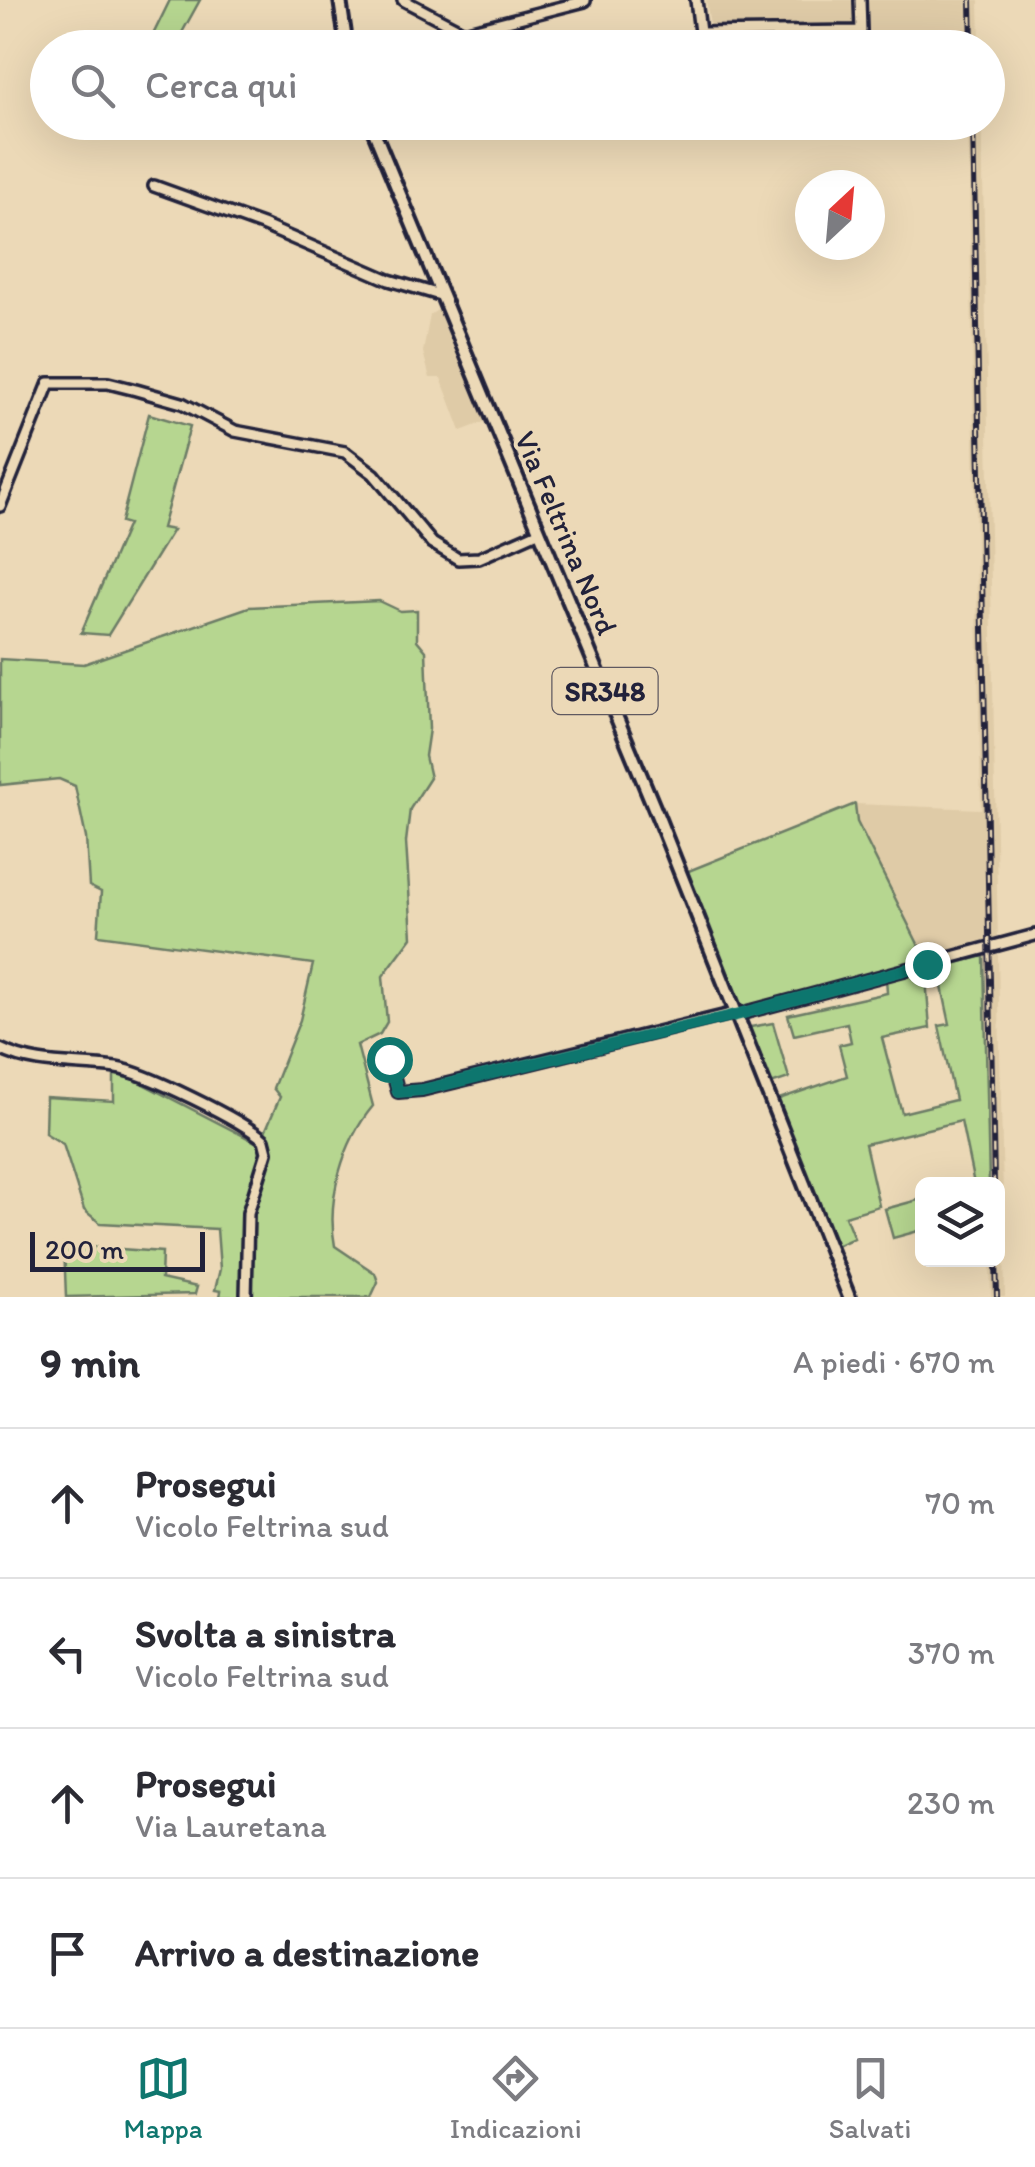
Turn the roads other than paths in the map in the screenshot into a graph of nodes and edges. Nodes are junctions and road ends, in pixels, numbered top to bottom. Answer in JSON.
{"nodes":[{"id":1,"x":340,"y":0,"type":"edge"},
{"id":2,"x":403,"y":0,"type":"edge"},
{"id":3,"x":696,"y":0,"type":"edge"},
{"id":4,"x":860,"y":0,"type":"edge"},
{"id":5,"x":585,"y":1,"type":"edge"},
{"id":6,"x":344,"y":30,"type":"edge"},
{"id":7,"x":460,"y":30,"type":"edge"},
{"id":8,"x":472,"y":30,"type":"edge"},
{"id":9,"x":700,"y":30,"type":"edge"},
{"id":10,"x":861,"y":30,"type":"edge"},
{"id":11,"x":377,"y":140,"type":"edge"},
{"id":12,"x":154,"y":186,"type":"dead end"},
{"id":13,"x":440,"y":295,"type":"junction"},
{"id":14,"x":0,"y":506,"type":"edge"},
{"id":15,"x":538,"y":532,"type":"junction"},
{"id":16,"x":1035,"y":936,"type":"edge"},
{"id":17,"x":735,"y":1014,"type":"junction"},
{"id":18,"x":0,"y":1050,"type":"edge"},
{"id":19,"x":389,"y":1059,"type":"dead end"},
{"id":20,"x":246,"y":1297,"type":"edge"},
{"id":21,"x":848,"y":1297,"type":"edge"}],
"edges":[{"from":1,"to":6,"type":"main road"},
{"from":2,"to":7,"type":"street"},
{"from":3,"to":9,"type":"street"},
{"from":4,"to":10,"type":"street"},
{"from":5,"to":8,"type":"street"},
{"from":11,"to":13,"type":"main road","name":"Via Feltrina Nord","number":"SR348"},
{"from":12,"to":13,"type":"street"},
{"from":13,"to":15,"type":"main road","name":"Via Feltrina Nord","number":"SR348"},
{"from":14,"to":15,"type":"street"},
{"from":15,"to":17,"type":"main road","name":"Via Feltrina Nord","number":"SR348"},
{"from":16,"to":17,"type":"street"},
{"from":17,"to":19,"type":"street"},
{"from":17,"to":21,"type":"main road","name":"Via Feltrina Nord","number":"SR348"},
{"from":18,"to":20,"type":"street"}]}
